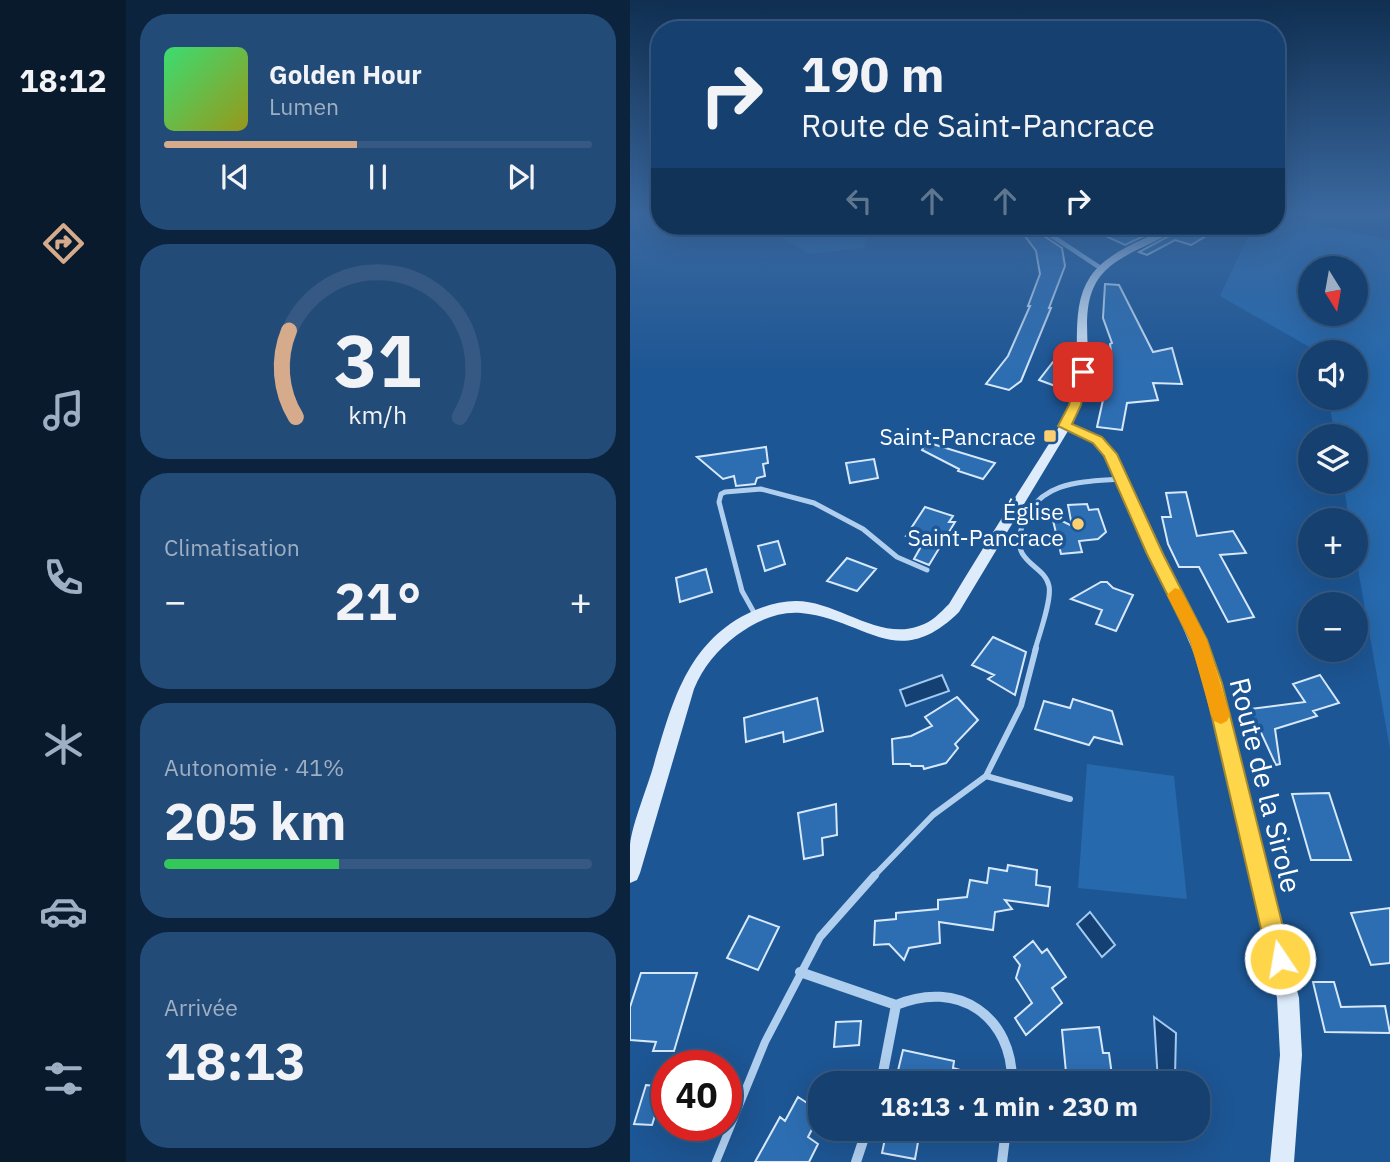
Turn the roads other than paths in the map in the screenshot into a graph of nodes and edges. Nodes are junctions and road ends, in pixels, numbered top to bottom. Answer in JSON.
{"nodes":[{"id":1,"x":1102,"y":268,"type":"edge"},
{"id":2,"x":1065,"y":426,"type":"junction"},
{"id":3,"x":1122,"y":479,"type":"junction"},
{"id":4,"x":927,"y":570,"type":"dead end"},
{"id":5,"x":756,"y":616,"type":"junction"},
{"id":6,"x":986,"y":776,"type":"junction"},
{"id":7,"x":1070,"y":799,"type":"dead end"},
{"id":8,"x":630,"y":873,"type":"edge"},
{"id":9,"x":800,"y":972,"type":"junction"},
{"id":10,"x":896,"y":1005,"type":"junction"},
{"id":11,"x":884,"y":1071,"type":"edge"},
{"id":12,"x":1011,"y":1071,"type":"edge"},
{"id":13,"x":863,"y":1141,"type":"edge"},
{"id":14,"x":1005,"y":1141,"type":"edge"},
{"id":15,"x":716,"y":1162,"type":"edge"},
{"id":16,"x":856,"y":1162,"type":"edge"},
{"id":17,"x":1002,"y":1162,"type":"edge"},
{"id":18,"x":1282,"y":1162,"type":"edge"}],
"edges":[{"from":1,"to":2,"type":"street"},
{"from":2,"to":3,"type":"street","name":"Route de la Sirole"},
{"from":2,"to":5,"type":"street"},
{"from":3,"to":6,"type":"lane"},
{"from":3,"to":18,"type":"street","name":"Route de la Sirole"},
{"from":4,"to":5,"type":"lane"},
{"from":5,"to":8,"type":"street"},
{"from":6,"to":7,"type":"lane"},
{"from":6,"to":9,"type":"lane"},
{"from":9,"to":10,"type":"street"},
{"from":9,"to":15,"type":"lane"},
{"from":10,"to":11,"type":"street"},
{"from":10,"to":12,"type":"street"},
{"from":13,"to":16,"type":"street"},
{"from":14,"to":17,"type":"street"}]}
